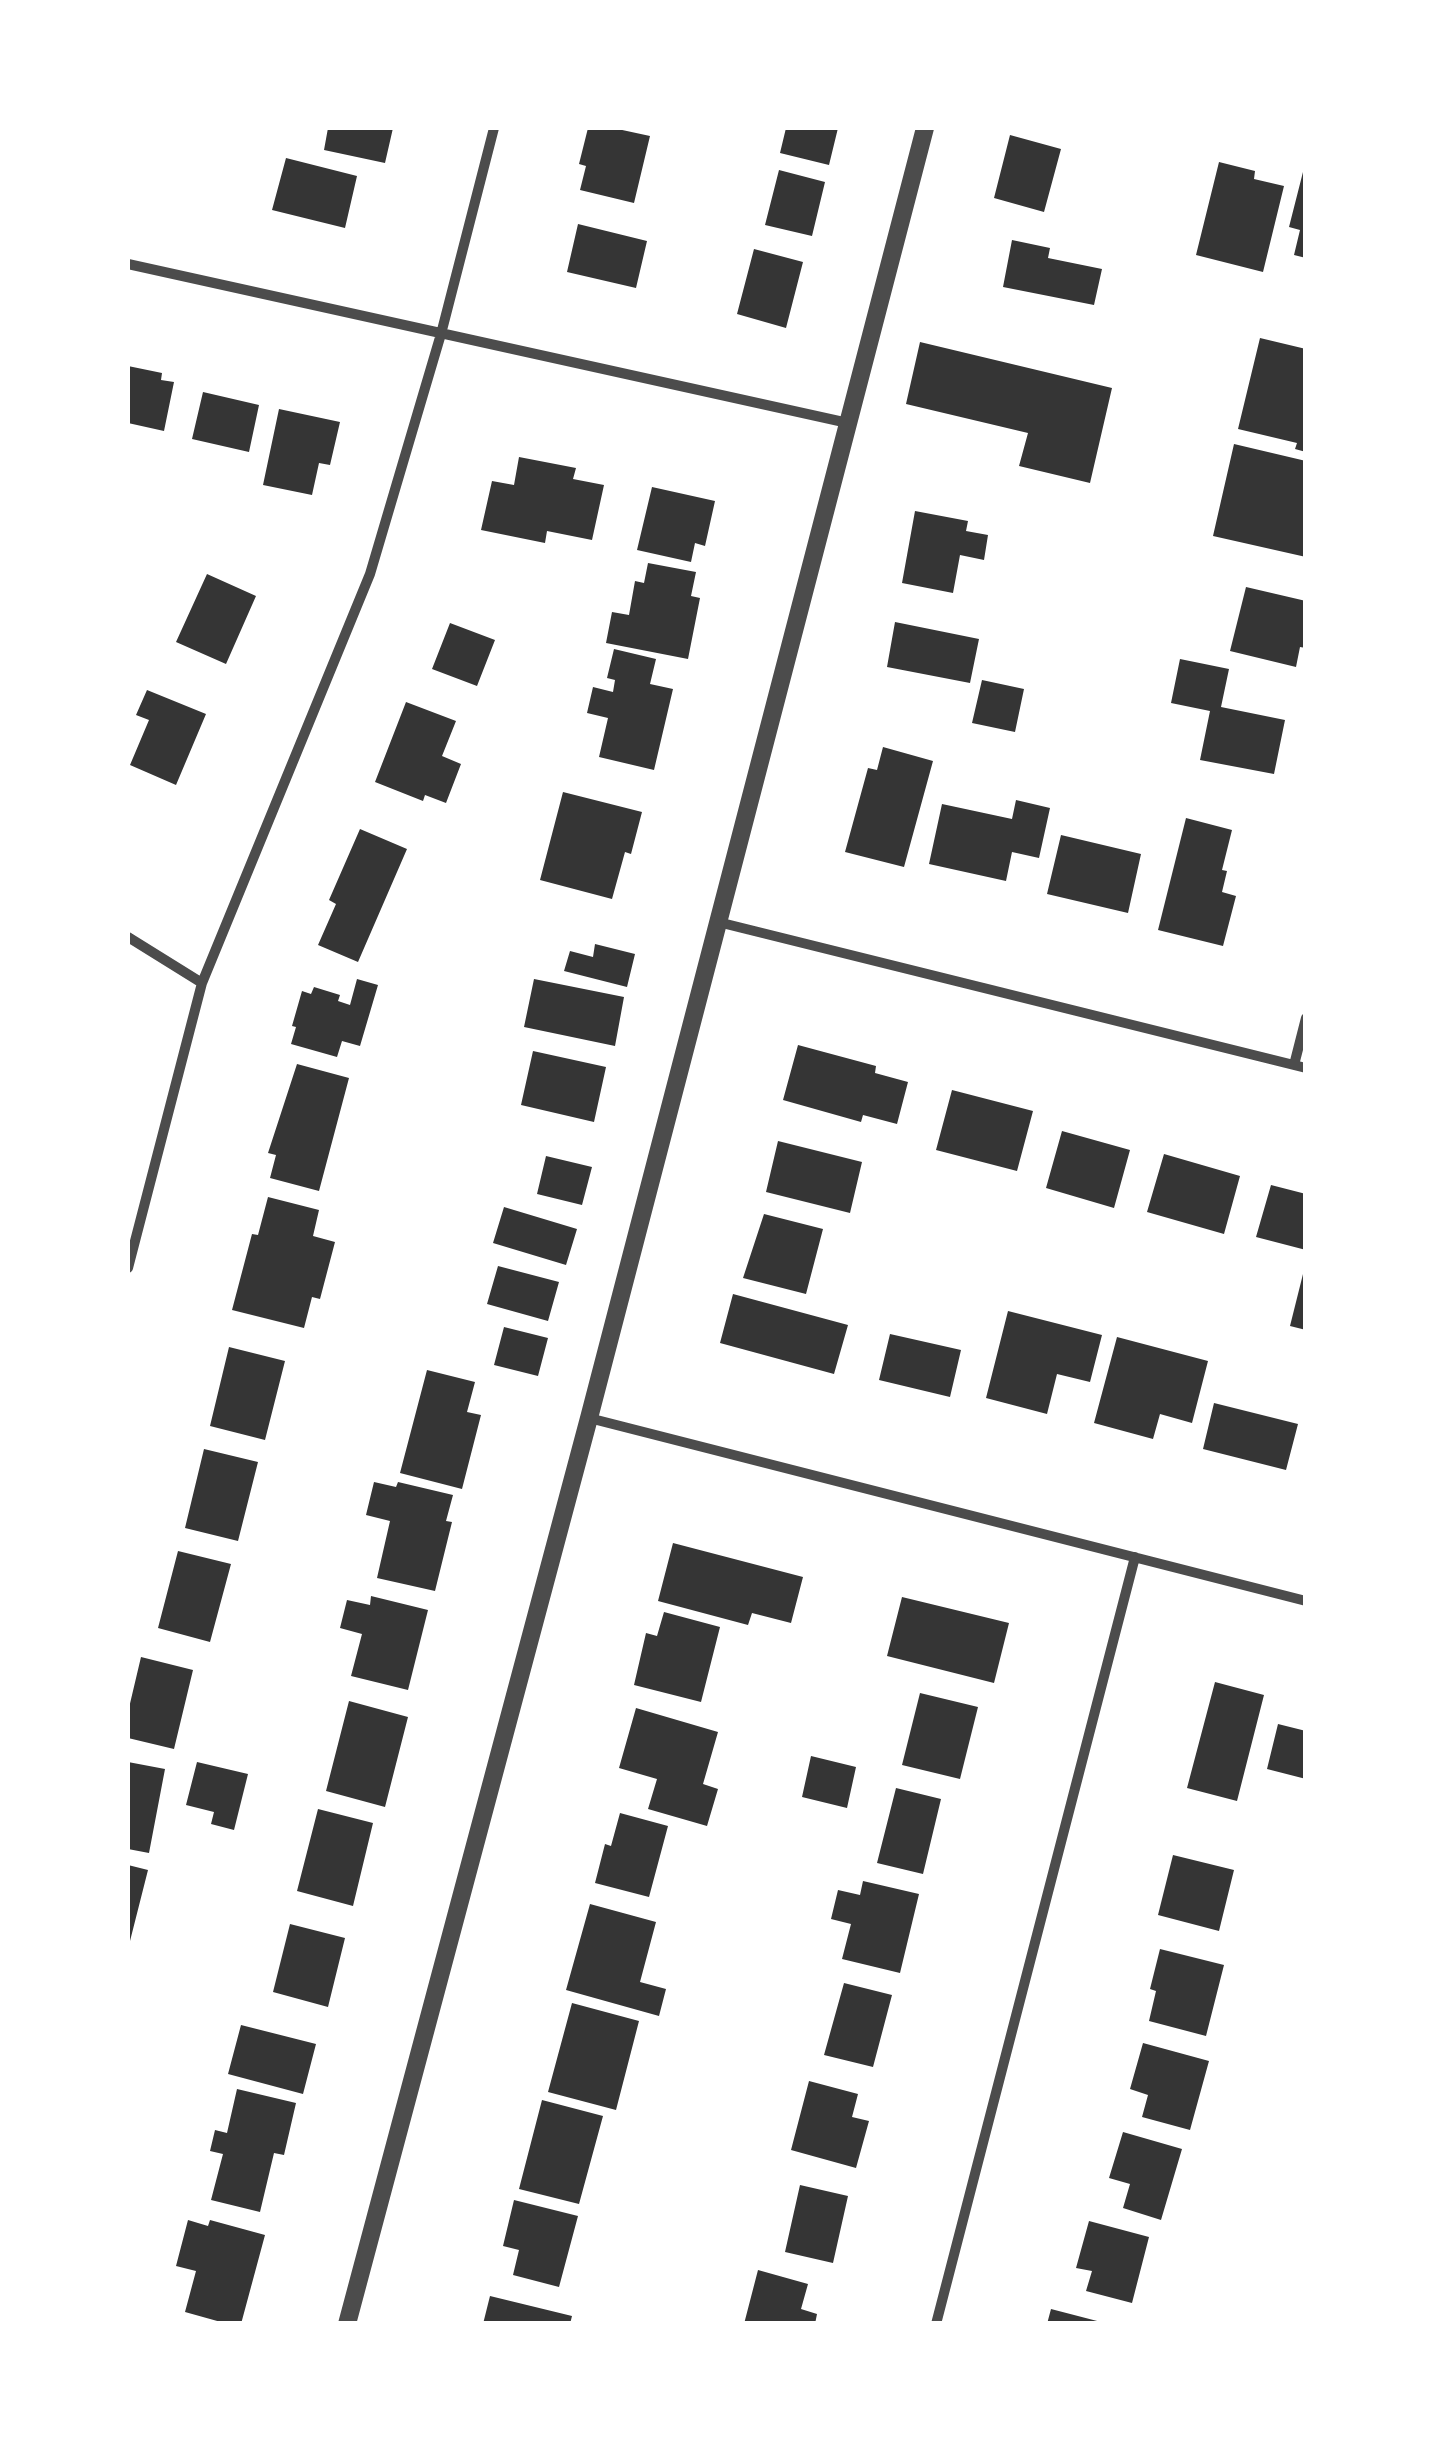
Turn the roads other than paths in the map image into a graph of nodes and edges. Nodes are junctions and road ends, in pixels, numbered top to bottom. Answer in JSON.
{"nodes":[{"id":1,"x":494,"y":128,"type":"edge"},
{"id":2,"x":925,"y":128,"type":"edge"},
{"id":3,"x":128,"y":264,"type":"edge"},
{"id":4,"x":441,"y":334,"type":"junction"},
{"id":5,"x":848,"y":423,"type":"junction"},
{"id":6,"x":718,"y":922,"type":"junction"},
{"id":7,"x":128,"y":937,"type":"edge"},
{"id":8,"x":202,"y":983,"type":"junction"},
{"id":9,"x":1306,"y":1018,"type":"edge"},
{"id":10,"x":1300,"y":1067,"type":"edge"},
{"id":11,"x":128,"y":1268,"type":"edge"},
{"id":12,"x":589,"y":1418,"type":"junction"},
{"id":13,"x":1135,"y":1558,"type":"junction"},
{"id":14,"x":1306,"y":1601,"type":"edge"},
{"id":15,"x":347,"y":2324,"type":"edge"},
{"id":16,"x":936,"y":2324,"type":"edge"}],
"edges":[{"from":1,"to":4,"type":"street"},
{"from":2,"to":5,"type":"street"},
{"from":3,"to":4,"type":"street"},
{"from":4,"to":5,"type":"street"},
{"from":4,"to":8,"type":"street"},
{"from":5,"to":6,"type":"street"},
{"from":6,"to":10,"type":"street"},
{"from":6,"to":12,"type":"street"},
{"from":7,"to":8,"type":"street"},
{"from":8,"to":11,"type":"street"},
{"from":9,"to":10,"type":"street"},
{"from":12,"to":13,"type":"street"},
{"from":12,"to":15,"type":"street"},
{"from":13,"to":14,"type":"street"},
{"from":13,"to":16,"type":"street"}]}
